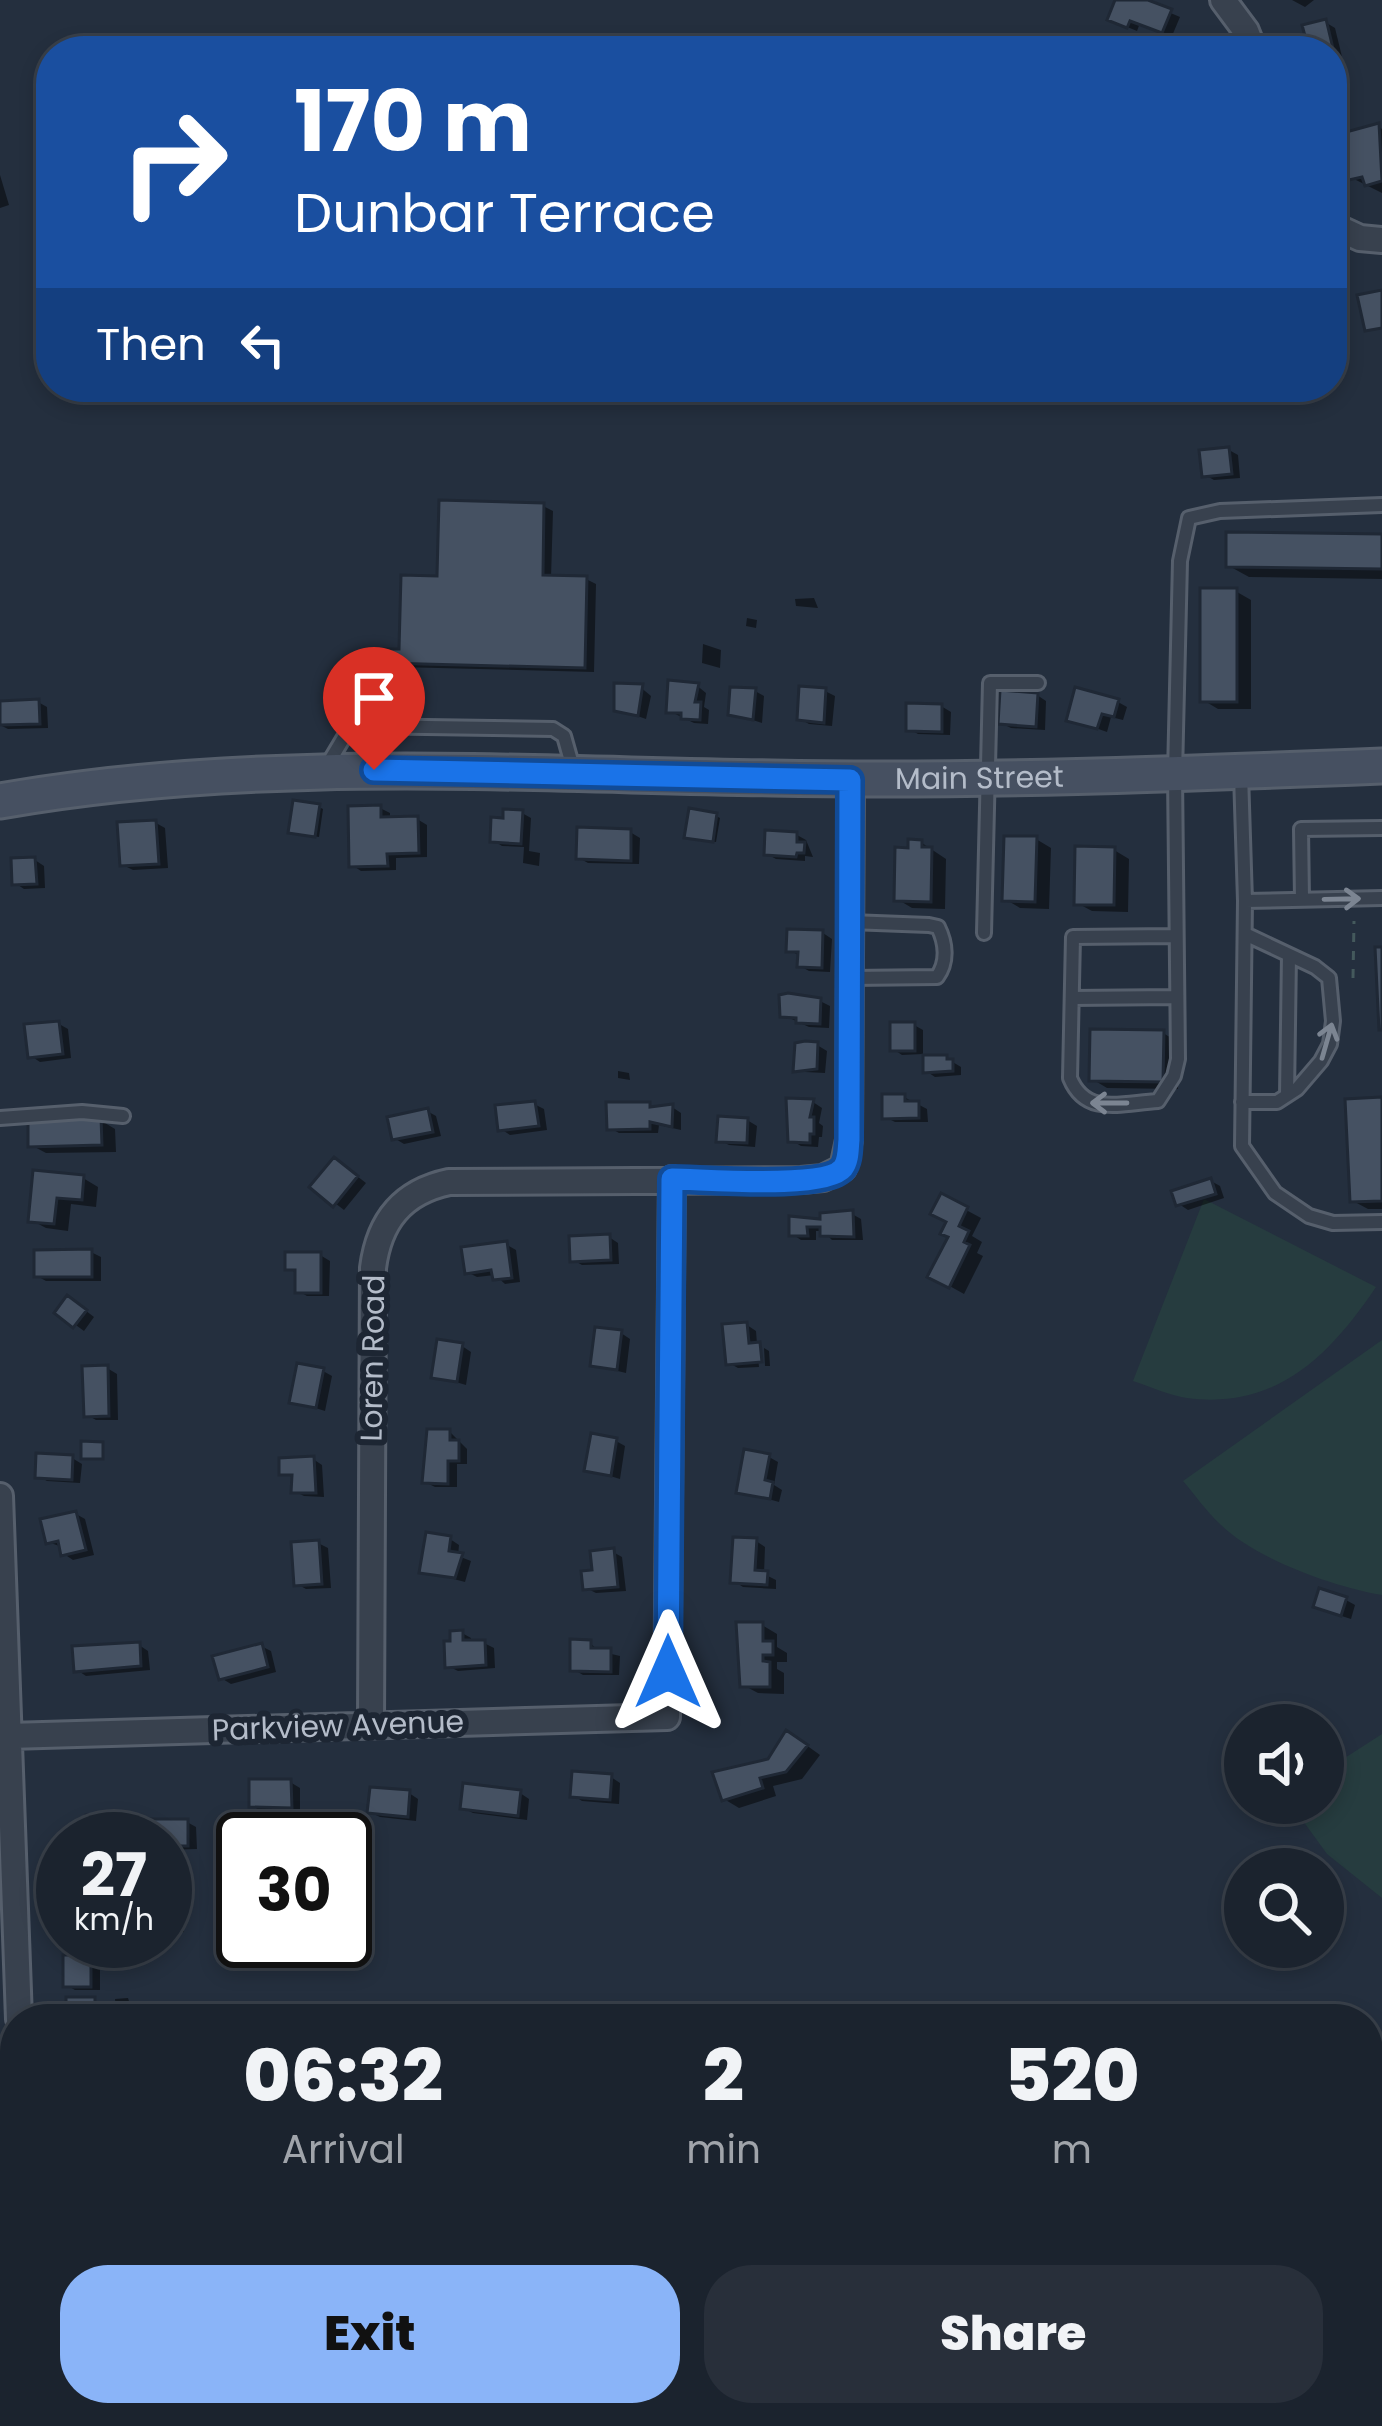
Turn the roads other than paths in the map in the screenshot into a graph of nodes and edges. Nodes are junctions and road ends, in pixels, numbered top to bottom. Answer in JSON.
{"nodes":[{"id":1,"x":1223,"y":0,"type":"edge"},
{"id":2,"x":1248,"y":36,"type":"edge"},
{"id":3,"x":1347,"y":234,"type":"edge"},
{"id":4,"x":1382,"y":240,"type":"edge"},
{"id":5,"x":1382,"y":505,"type":"edge"},
{"id":6,"x":1038,"y":683,"type":"dead end"},
{"id":7,"x":1382,"y":766,"type":"edge"},
{"id":8,"x":1241,"y":772,"type":"junction"},
{"id":9,"x":1175,"y":774,"type":"junction"},
{"id":10,"x":850,"y":780,"type":"junction"},
{"id":11,"x":988,"y":781,"type":"junction"},
{"id":12,"x":0,"y":800,"type":"edge"},
{"id":13,"x":1382,"y":828,"type":"edge"},
{"id":14,"x":1382,"y":898,"type":"edge"},
{"id":15,"x":1302,"y":899,"type":"junction"},
{"id":16,"x":1245,"y":901,"type":"junction"},
{"id":17,"x":850,"y":922,"type":"junction"},
{"id":18,"x":984,"y":934,"type":"dead end"},
{"id":19,"x":1245,"y":934,"type":"junction"},
{"id":20,"x":1174,"y":936,"type":"junction"},
{"id":21,"x":1288,"y":955,"type":"junction"},
{"id":22,"x":850,"y":978,"type":"junction"},
{"id":23,"x":1176,"y":997,"type":"junction"},
{"id":24,"x":1072,"y":998,"type":"junction"},
{"id":25,"x":1287,"y":1095,"type":"junction"},
{"id":26,"x":1242,"y":1102,"type":"junction"},
{"id":27,"x":123,"y":1116,"type":"dead end"},
{"id":28,"x":0,"y":1118,"type":"edge"},
{"id":29,"x":672,"y":1179,"type":"junction"},
{"id":30,"x":1382,"y":1222,"type":"edge"},
{"id":31,"x":0,"y":1496,"type":"edge"},
{"id":32,"x":371,"y":1725,"type":"junction"},
{"id":33,"x":9,"y":1736,"type":"junction"},
{"id":34,"x":18,"y":2004,"type":"edge"}],
"edges":[{"from":1,"to":2,"type":"street"},
{"from":3,"to":4,"type":"street"},
{"from":5,"to":9,"type":"lane"},
{"from":6,"to":11,"type":"lane"},
{"from":7,"to":8,"type":"main road","name":"Main Street"},
{"from":8,"to":9,"type":"main road","name":"Main Street"},
{"from":8,"to":16,"type":"lane"},
{"from":9,"to":11,"type":"main road","name":"Main Street"},
{"from":9,"to":20,"type":"lane"},
{"from":10,"to":11,"type":"main road","name":"Main Street"},
{"from":10,"to":12,"type":"main road","name":"Main Street"},
{"from":10,"to":17,"type":"street"},
{"from":11,"to":18,"type":"lane"},
{"from":13,"to":15,"type":"lane"},
{"from":15,"to":14,"type":"lane","one_way":true},
{"from":15,"to":16,"type":"lane"},
{"from":16,"to":19,"type":"lane"},
{"from":17,"to":22,"type":"street"},
{"from":17,"to":22,"type":"lane"},
{"from":19,"to":21,"type":"lane"},
{"from":19,"to":26,"type":"lane"},
{"from":20,"to":23,"type":"lane"},
{"from":20,"to":24,"type":"lane"},
{"from":21,"to":25,"type":"lane"},
{"from":25,"to":21,"type":"lane","one_way":true},
{"from":22,"to":29,"type":"street","name":"Loren Road"},
{"from":23,"to":24,"type":"lane"},
{"from":23,"to":24,"type":"lane","one_way":true},
{"from":25,"to":26,"type":"lane"},
{"from":26,"to":30,"type":"lane"},
{"from":27,"to":28,"type":"lane"},
{"from":29,"to":32,"type":"street","name":"Loren Road"},
{"from":29,"to":32,"type":"street","name":"Parkview Avenue"},
{"from":31,"to":33,"type":"street"},
{"from":32,"to":33,"type":"street","name":"Parkview Avenue"},
{"from":33,"to":34,"type":"street"}]}
